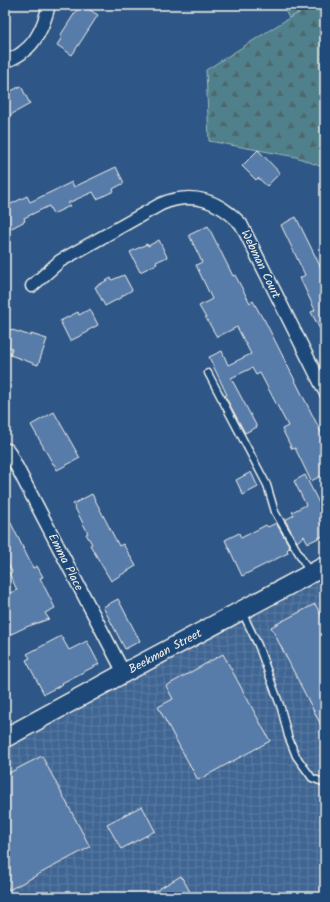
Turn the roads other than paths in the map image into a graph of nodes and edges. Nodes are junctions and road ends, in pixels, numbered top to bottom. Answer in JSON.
{"nodes":[{"id":1,"x":50,"y":5,"type":"edge"},
{"id":2,"x":5,"y":62,"type":"edge"},
{"id":3,"x":32,"y":286,"type":"dead end"},
{"id":4,"x":208,"y":373,"type":"dead end"},
{"id":5,"x":325,"y":392,"type":"edge"},
{"id":6,"x":8,"y":450,"type":"dead end"},
{"id":7,"x":318,"y":570,"type":"edge"},
{"id":8,"x":242,"y":610,"type":"junction"},
{"id":9,"x":124,"y":673,"type":"junction"},
{"id":10,"x":5,"y":738,"type":"edge"},
{"id":11,"x":325,"y":782,"type":"edge"}],
"edges":[{"from":1,"to":2,"type":"street"},
{"from":3,"to":5,"type":"street","name":"Webman Court"},
{"from":4,"to":7,"type":"lane"},
{"from":6,"to":9,"type":"street","name":"Emma Place"},
{"from":7,"to":8,"type":"main road","name":"Beekman Street"},
{"from":8,"to":9,"type":"main road","name":"Beekman Street"},
{"from":8,"to":11,"type":"lane"},
{"from":9,"to":10,"type":"main road","name":"Beekman Street"}]}
